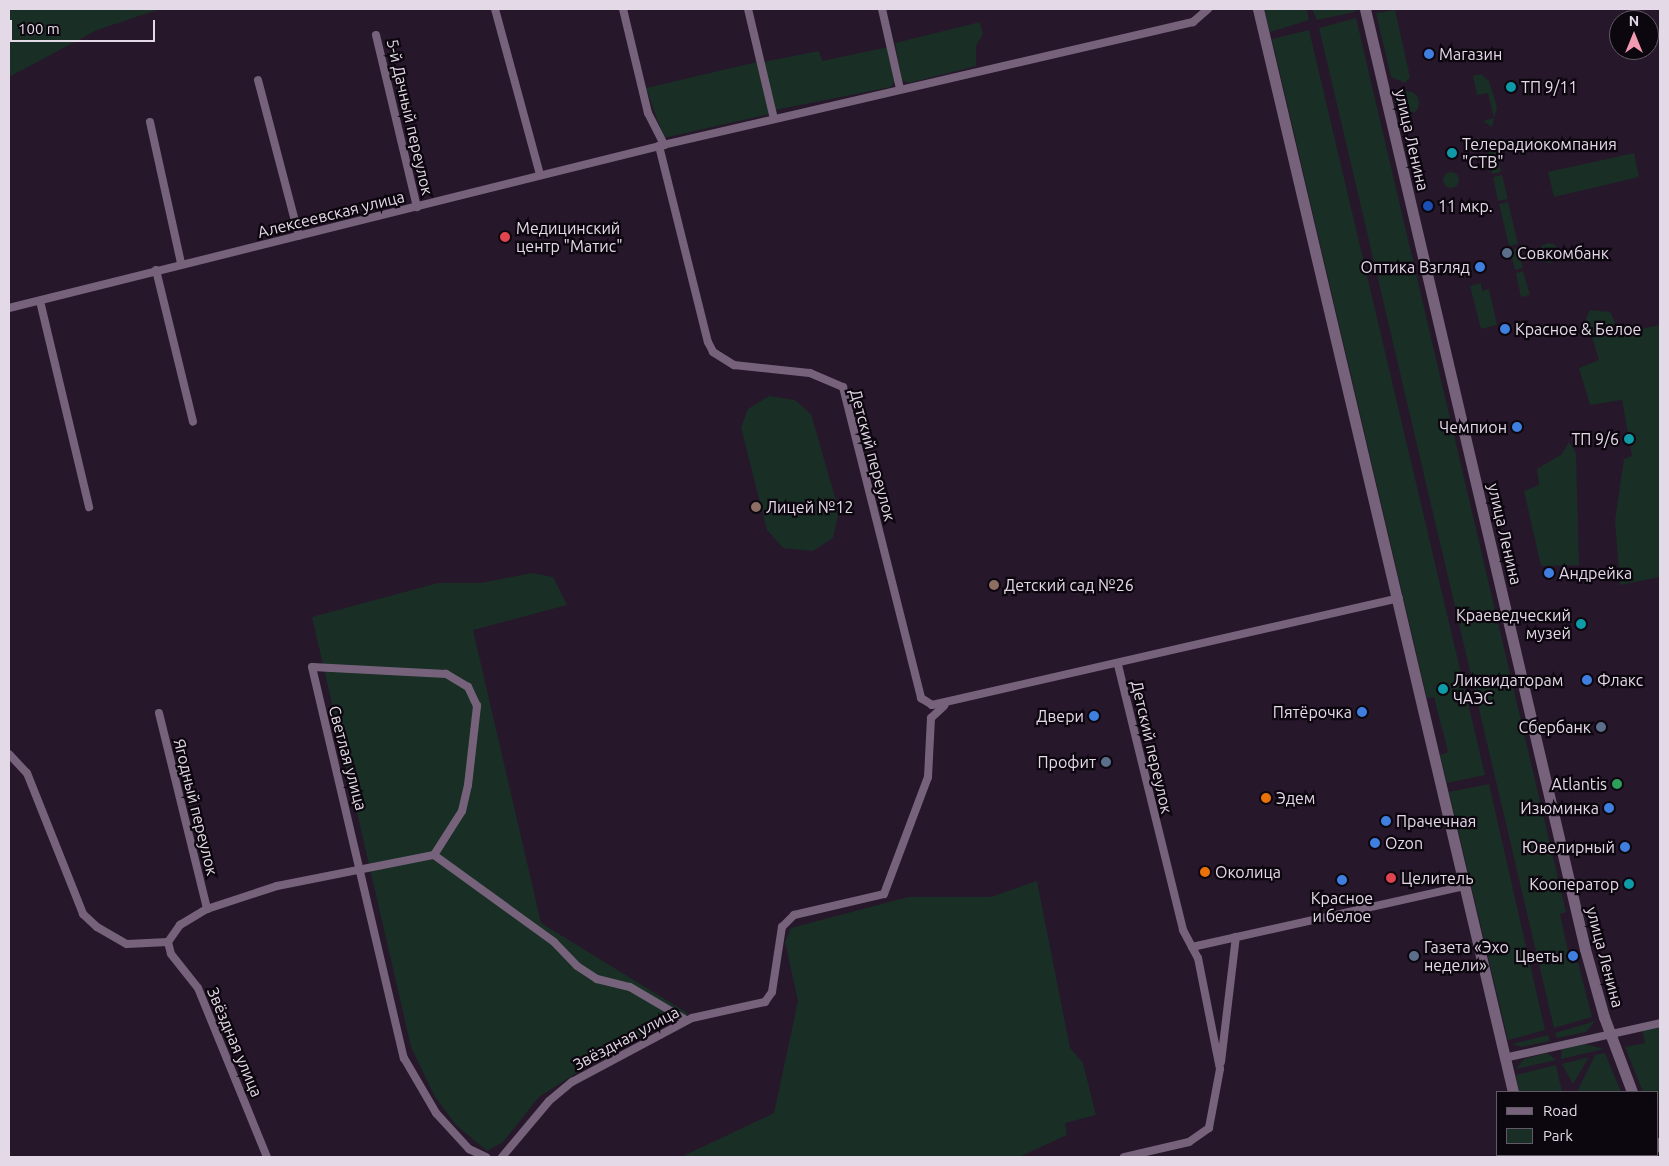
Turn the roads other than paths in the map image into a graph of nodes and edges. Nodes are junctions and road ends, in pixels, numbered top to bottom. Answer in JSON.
{"nodes":[{"id":1,"x":495,"y":9,"type":"edge"},
{"id":2,"x":624,"y":9,"type":"edge"},
{"id":3,"x":748,"y":9,"type":"edge"},
{"id":4,"x":882,"y":9,"type":"edge"},
{"id":5,"x":1208,"y":9,"type":"edge"},
{"id":6,"x":1258,"y":9,"type":"edge"},
{"id":7,"x":1364,"y":9,"type":"edge"},
{"id":8,"x":376,"y":34,"type":"dead end"},
{"id":9,"x":258,"y":80,"type":"dead end"},
{"id":10,"x":900,"y":89,"type":"junction"},
{"id":11,"x":774,"y":119,"type":"junction"},
{"id":12,"x":150,"y":122,"type":"dead end"},
{"id":13,"x":661,"y":145,"type":"junction"},
{"id":14,"x":540,"y":175,"type":"junction"},
{"id":15,"x":417,"y":206,"type":"junction"},
{"id":16,"x":299,"y":236,"type":"junction"},
{"id":17,"x":181,"y":263,"type":"junction"},
{"id":18,"x":156,"y":270,"type":"junction"},
{"id":19,"x":40,"y":301,"type":"junction"},
{"id":20,"x":9,"y":308,"type":"edge"},
{"id":21,"x":193,"y":422,"type":"dead end"},
{"id":22,"x":89,"y":507,"type":"dead end"},
{"id":23,"x":1398,"y":598,"type":"junction"},
{"id":24,"x":1118,"y":665,"type":"junction"},
{"id":25,"x":944,"y":706,"type":"junction"},
{"id":26,"x":159,"y":712,"type":"dead end"},
{"id":27,"x":9,"y":754,"type":"edge"},
{"id":28,"x":434,"y":855,"type":"junction"},
{"id":29,"x":361,"y":870,"type":"junction"},
{"id":30,"x":1465,"y":886,"type":"junction"},
{"id":31,"x":207,"y":908,"type":"junction"},
{"id":32,"x":1236,"y":937,"type":"junction"},
{"id":33,"x":168,"y":942,"type":"junction"},
{"id":34,"x":1192,"y":947,"type":"junction"},
{"id":35,"x":686,"y":1020,"type":"junction"},
{"id":36,"x":1660,"y":1023,"type":"edge"},
{"id":37,"x":1609,"y":1033,"type":"junction"},
{"id":38,"x":1504,"y":1058,"type":"junction"},
{"id":39,"x":1220,"y":1069,"type":"junction"},
{"id":40,"x":1513,"y":1091,"type":"edge"},
{"id":41,"x":1632,"y":1091,"type":"edge"},
{"id":42,"x":504,"y":1154,"type":"edge"},
{"id":43,"x":268,"y":1157,"type":"edge"},
{"id":44,"x":486,"y":1157,"type":"edge"},
{"id":45,"x":490,"y":1157,"type":"edge"},
{"id":46,"x":1124,"y":1157,"type":"edge"}],
"edges":[{"from":1,"to":14,"type":"street"},
{"from":2,"to":13,"type":"street"},
{"from":3,"to":11,"type":"street"},
{"from":4,"to":10,"type":"street"},
{"from":5,"to":10,"type":"street"},
{"from":6,"to":23,"type":"main road"},
{"from":7,"to":37,"type":"main road","name":"улица Ленина"},
{"from":8,"to":15,"type":"street","name":"5-й Дачный переулок"},
{"from":9,"to":16,"type":"street"},
{"from":10,"to":11,"type":"street"},
{"from":11,"to":13,"type":"street"},
{"from":12,"to":17,"type":"street"},
{"from":13,"to":14,"type":"street","name":"Алексеевская улица"},
{"from":13,"to":25,"type":"street","name":"Детский переулок"},
{"from":14,"to":15,"type":"street","name":"Алексеевская улица"},
{"from":15,"to":16,"type":"street","name":"Алексеевская улица"},
{"from":16,"to":17,"type":"street","name":"Алексеевская улица"},
{"from":17,"to":18,"type":"street","name":"Алексеевская улица"},
{"from":18,"to":19,"type":"street","name":"Алексеевская улица"},
{"from":18,"to":21,"type":"street"},
{"from":19,"to":20,"type":"street","name":"Алексеевская улица"},
{"from":19,"to":22,"type":"street"},
{"from":23,"to":24,"type":"street"},
{"from":23,"to":30,"type":"main road"},
{"from":24,"to":25,"type":"street","name":"Детский переулок"},
{"from":24,"to":34,"type":"street","name":"Детский переулок"},
{"from":25,"to":35,"type":"street","name":"Звёздная улица"},
{"from":26,"to":31,"type":"street","name":"Ягодный переулок"},
{"from":27,"to":33,"type":"street"},
{"from":28,"to":29,"type":"street"},
{"from":28,"to":29,"type":"street","name":"Светлая улица"},
{"from":28,"to":35,"type":"street"},
{"from":29,"to":31,"type":"street"},
{"from":29,"to":44,"type":"street","name":"Светлая улица"},
{"from":30,"to":32,"type":"street"},
{"from":30,"to":38,"type":"main road"},
{"from":31,"to":33,"type":"street"},
{"from":32,"to":34,"type":"street"},
{"from":32,"to":39,"type":"street"},
{"from":33,"to":43,"type":"street","name":"Звёздная улица"},
{"from":34,"to":39,"type":"street","name":"Детский переулок"},
{"from":35,"to":42,"type":"street","name":"Звёздная улица"},
{"from":36,"to":37,"type":"street"},
{"from":37,"to":38,"type":"street"},
{"from":37,"to":41,"type":"main road","name":"улица Ленина"},
{"from":38,"to":40,"type":"main road"},
{"from":39,"to":46,"type":"street"},
{"from":42,"to":45,"type":"street"}]}
